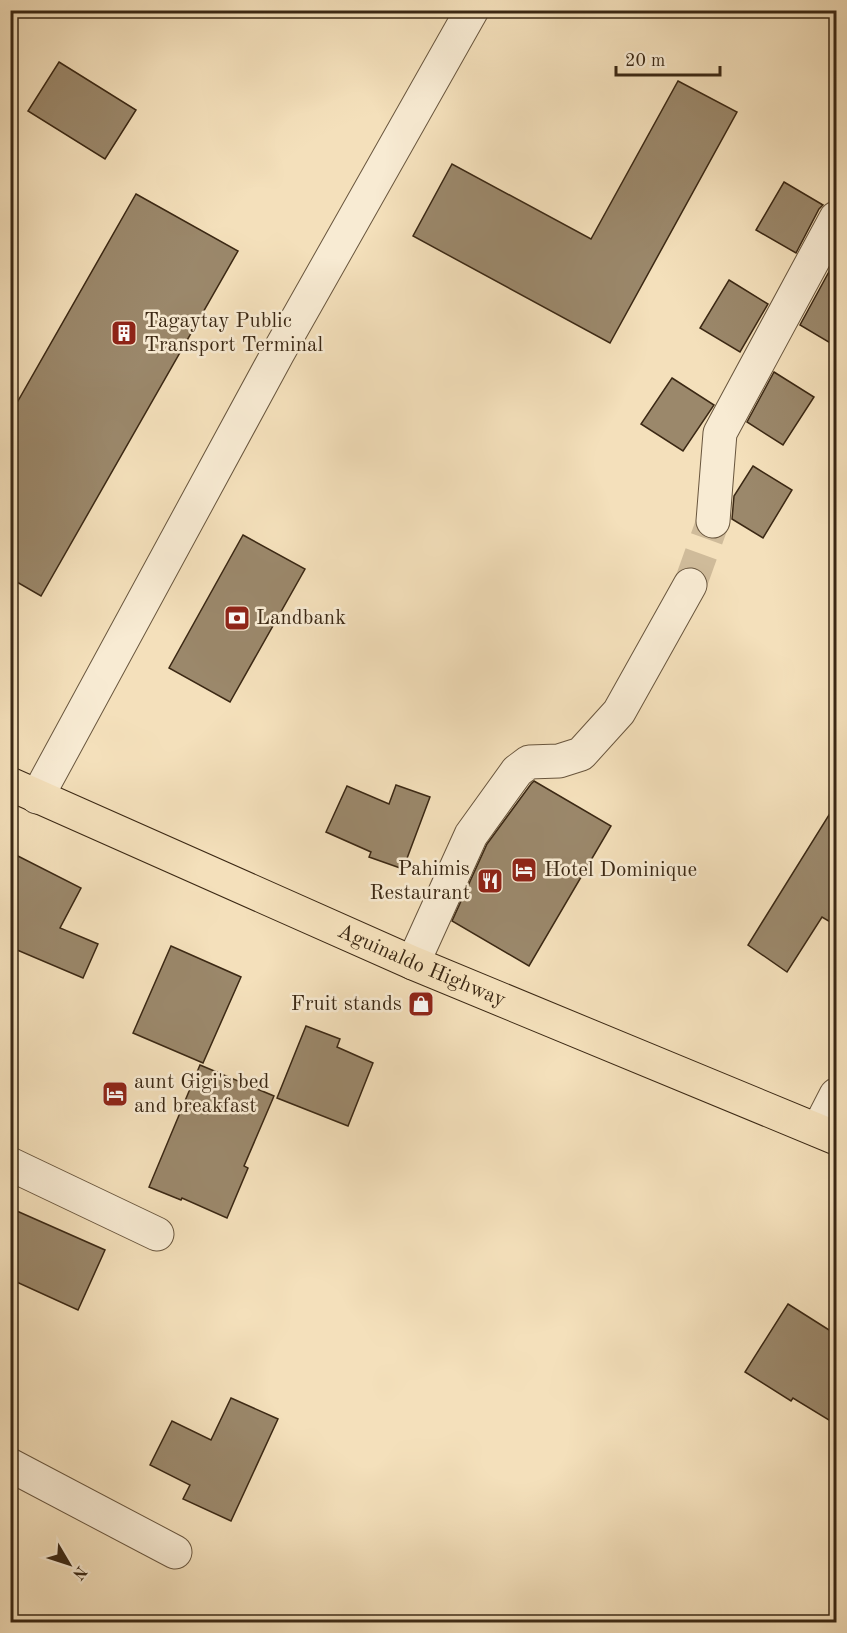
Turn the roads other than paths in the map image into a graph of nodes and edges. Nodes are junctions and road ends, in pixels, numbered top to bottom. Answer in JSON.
{"nodes":[{"id":1,"x":472,"y":10,"type":"edge"},
{"id":2,"x":837,"y":218,"type":"edge"},
{"id":3,"x":713,"y":521,"type":"tunnel mouth"},
{"id":4,"x":690,"y":585,"type":"tunnel mouth"},
{"id":5,"x":24,"y":790,"type":"edge"},
{"id":6,"x":413,"y":963,"type":"junction"},
{"id":7,"x":837,"y":1095,"type":"edge"},
{"id":8,"x":827,"y":1134,"type":"edge"},
{"id":9,"x":10,"y":1164,"type":"edge"},
{"id":10,"x":157,"y":1234,"type":"dead end"},
{"id":11,"x":10,"y":1465,"type":"edge"},
{"id":12,"x":175,"y":1552,"type":"dead end"}],
"edges":[{"from":1,"to":5,"type":"street"},
{"from":2,"to":3,"type":"street"},
{"from":4,"to":6,"type":"street"},
{"from":5,"to":6,"type":"main road","name":"Aguinaldo Highway"},
{"from":6,"to":8,"type":"main road","name":"Aguinaldo Highway"},
{"from":7,"to":8,"type":"street"},
{"from":9,"to":10,"type":"street"},
{"from":11,"to":12,"type":"street"}]}
